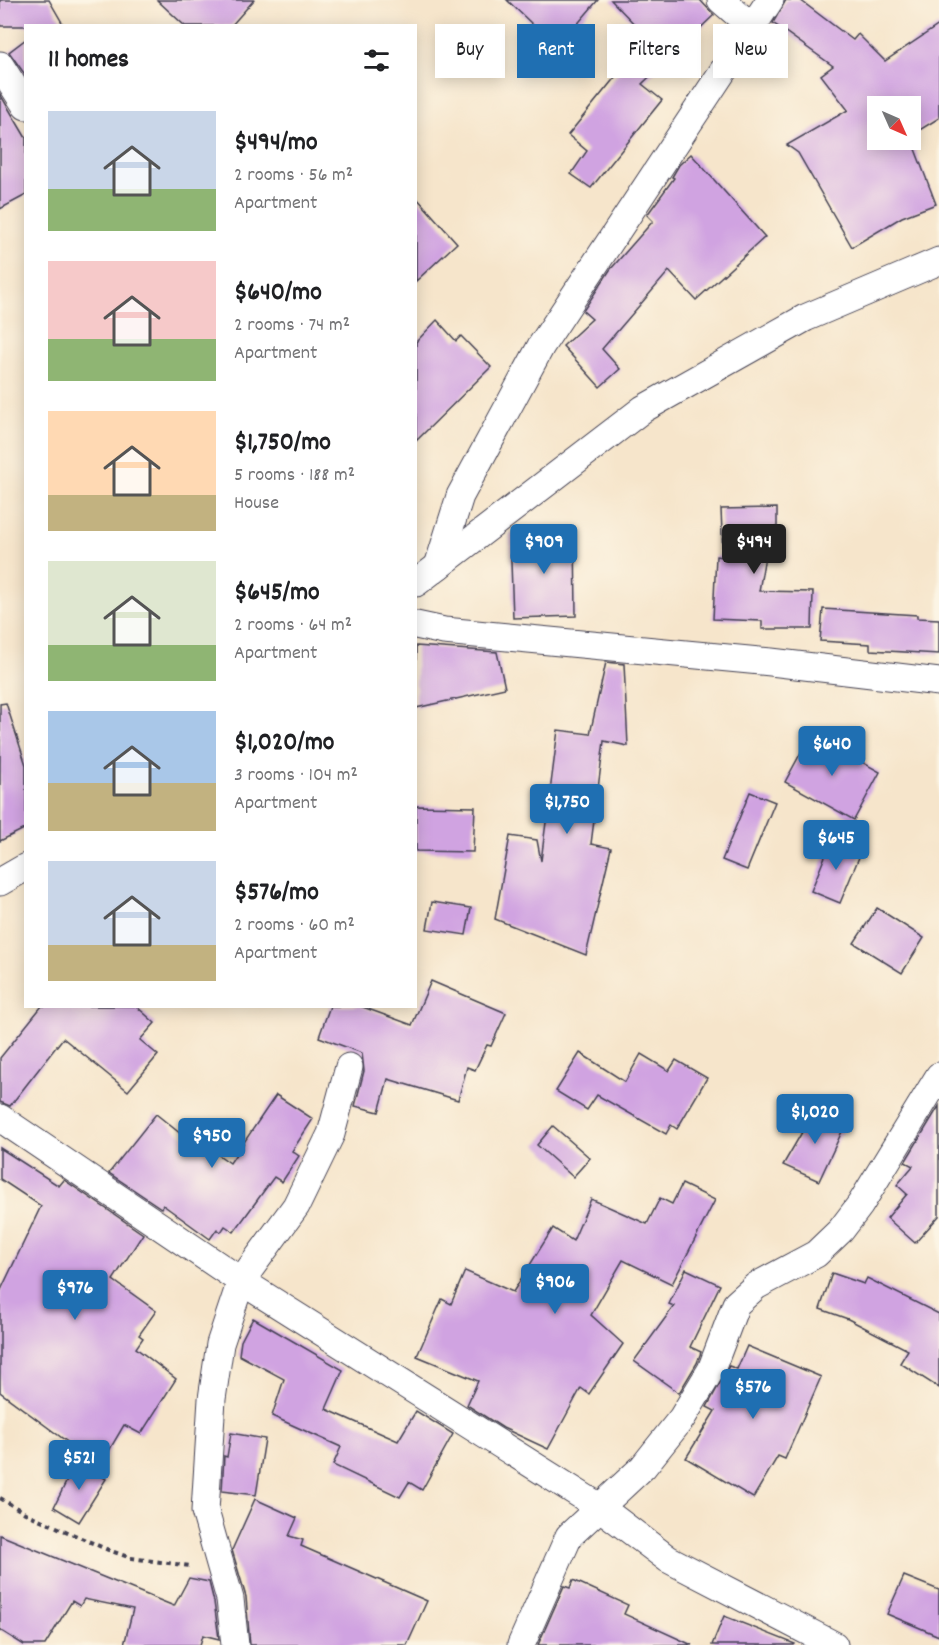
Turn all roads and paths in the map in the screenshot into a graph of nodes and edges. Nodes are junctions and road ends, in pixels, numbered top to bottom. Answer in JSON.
{"nodes":[{"id":1,"x":721,"y":0,"type":"edge"},
{"id":2,"x":770,"y":0,"type":"edge"},
{"id":3,"x":749,"y":24,"type":"edge"},
{"id":4,"x":754,"y":24,"type":"edge"},
{"id":5,"x":0,"y":65,"type":"edge"},
{"id":6,"x":718,"y":78,"type":"edge"},
{"id":7,"x":24,"y":103,"type":"edge"},
{"id":8,"x":939,"y":261,"type":"edge"},
{"id":9,"x":438,"y":566,"type":"junction"},
{"id":10,"x":417,"y":581,"type":"edge"},
{"id":11,"x":417,"y":625,"type":"edge"},
{"id":12,"x":939,"y":682,"type":"edge"},
{"id":13,"x":24,"y":868,"type":"edge"},
{"id":14,"x":0,"y":882,"type":"edge"},
{"id":15,"x":349,"y":1066,"type":"dead end"},
{"id":16,"x":939,"y":1076,"type":"edge"},
{"id":17,"x":0,"y":1118,"type":"edge"},
{"id":18,"x":241,"y":1281,"type":"junction"},
{"id":19,"x":0,"y":1498,"type":"edge"},
{"id":20,"x":598,"y":1506,"type":"junction"},
{"id":21,"x":223,"y":1574,"type":"junction"},
{"id":22,"x":235,"y":1645,"type":"edge"},
{"id":23,"x":521,"y":1645,"type":"edge"},
{"id":24,"x":834,"y":1645,"type":"edge"}],
"edges":[{"from":1,"to":3,"type":"street"},
{"from":2,"to":4,"type":"street"},
{"from":5,"to":7,"type":"street"},
{"from":6,"to":9,"type":"street"},
{"from":8,"to":9,"type":"street"},
{"from":9,"to":10,"type":"street"},
{"from":11,"to":12,"type":"street"},
{"from":13,"to":14,"type":"street"},
{"from":15,"to":18,"type":"street"},
{"from":16,"to":20,"type":"street"},
{"from":17,"to":18,"type":"street"},
{"from":18,"to":20,"type":"street"},
{"from":18,"to":21,"type":"street"},
{"from":19,"to":21,"type":"path"},
{"from":20,"to":23,"type":"street"},
{"from":20,"to":24,"type":"street"},
{"from":21,"to":22,"type":"street"}]}
